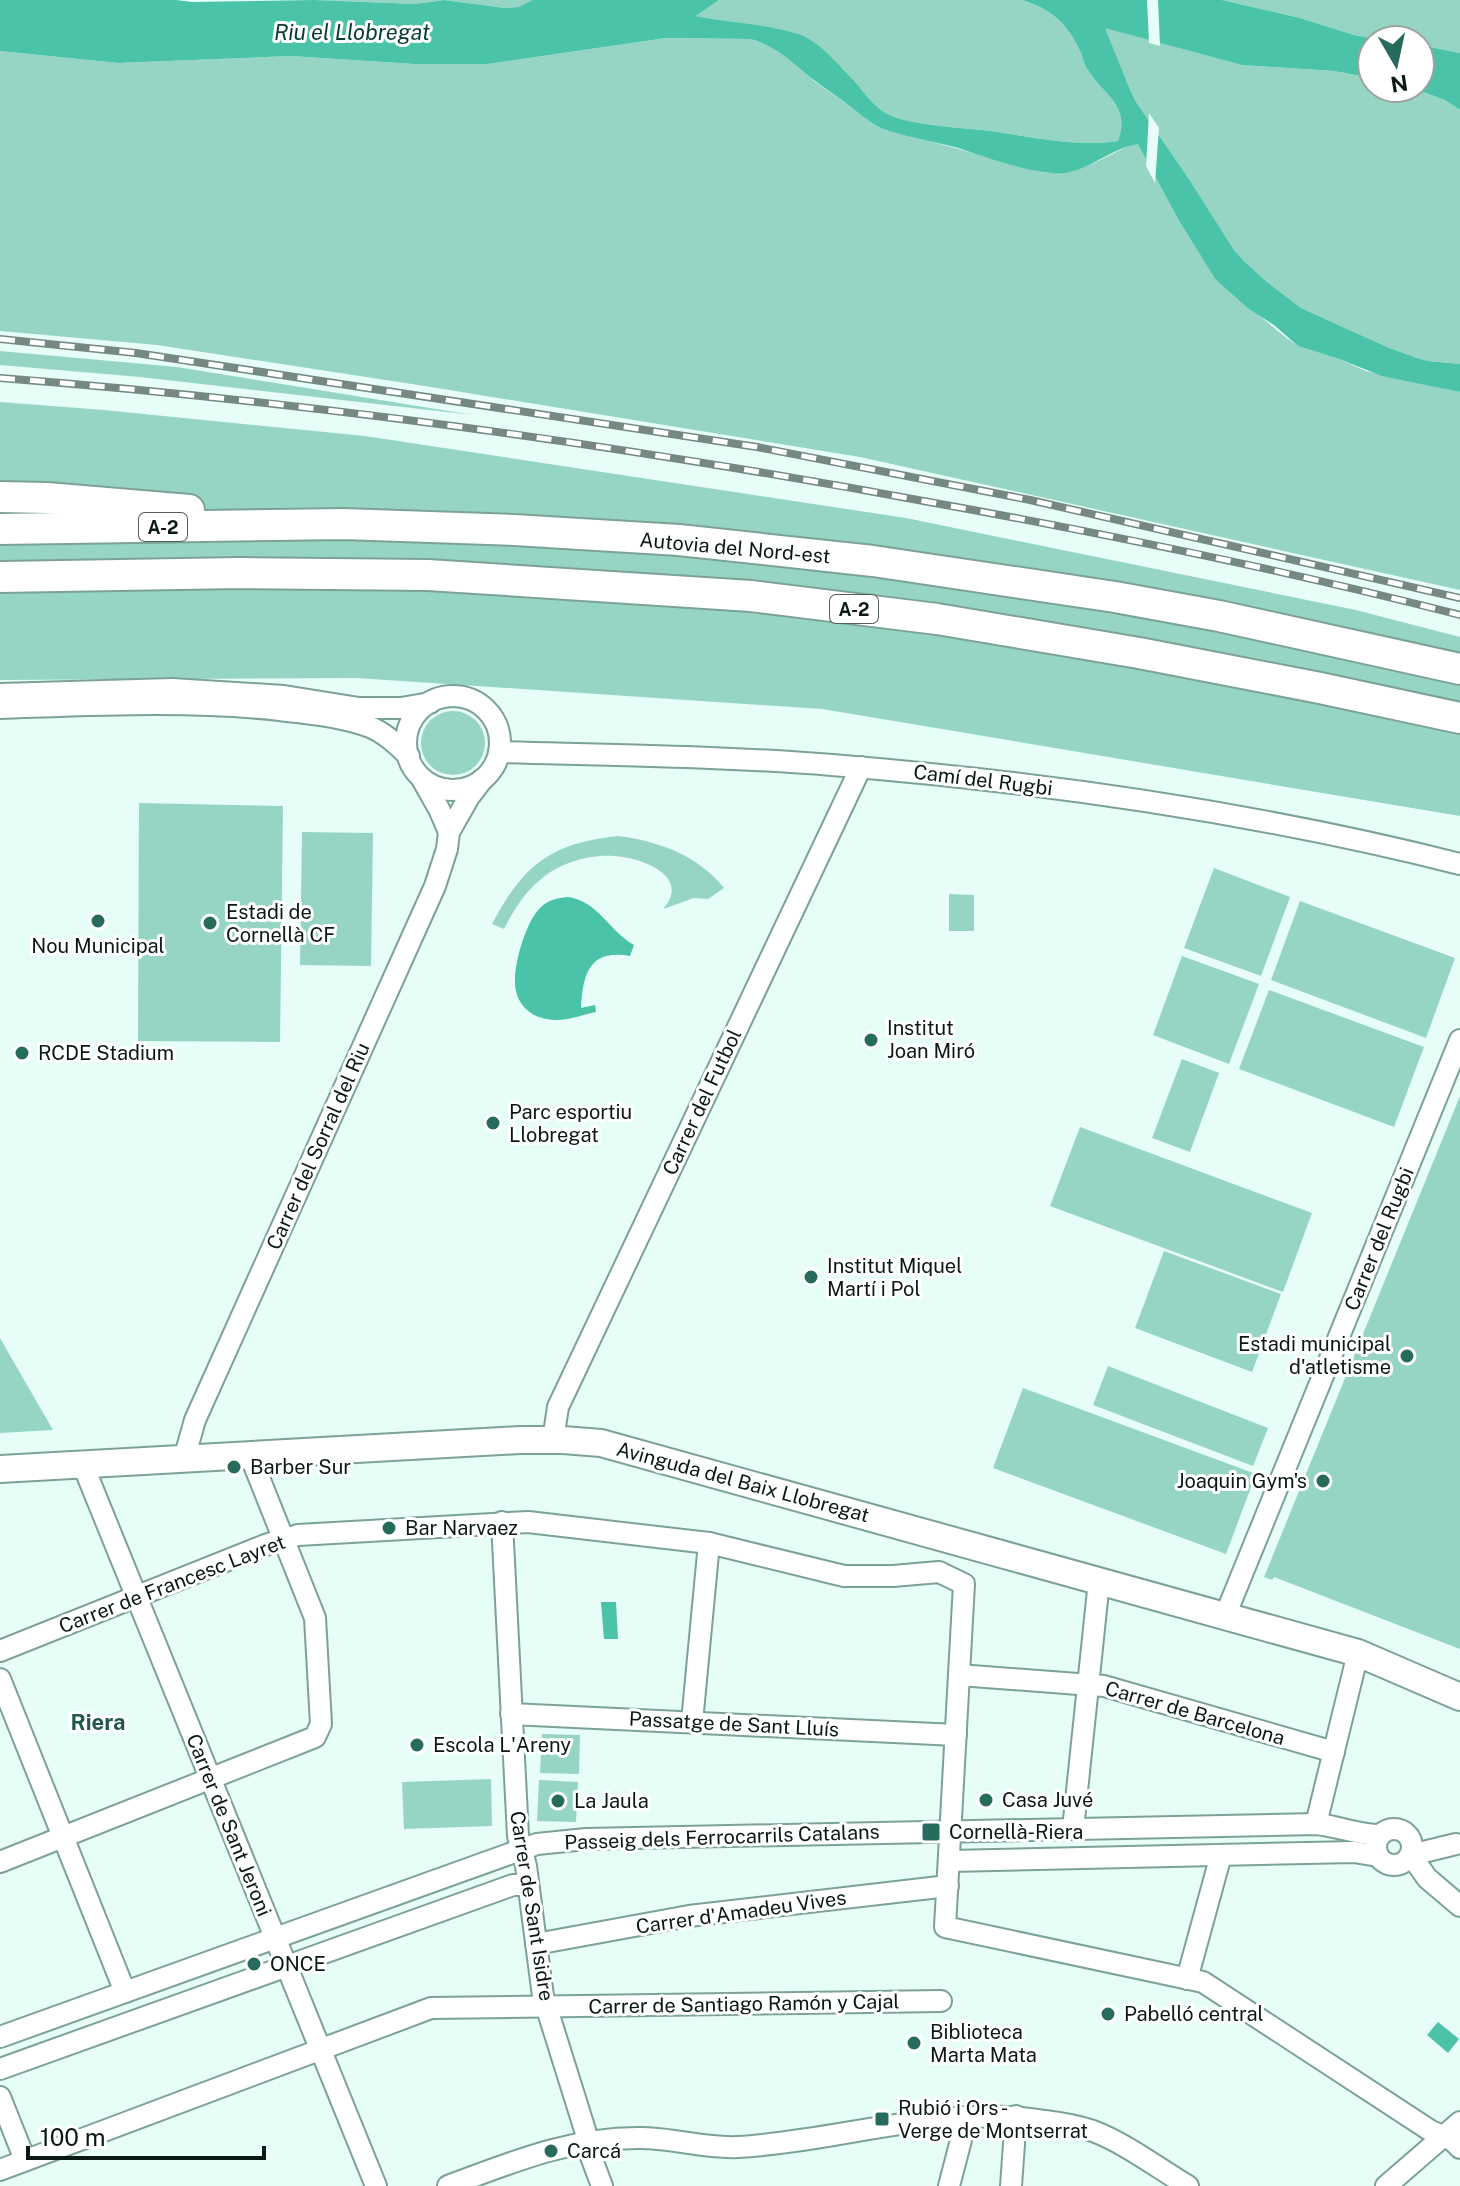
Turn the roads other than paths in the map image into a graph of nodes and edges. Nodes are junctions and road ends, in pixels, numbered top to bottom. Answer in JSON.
{"nodes":[{"id":1,"x":0,"y":497,"type":"edge"},
{"id":2,"x":326,"y":524,"type":"junction"},
{"id":3,"x":0,"y":529,"type":"edge"},
{"id":4,"x":0,"y":577,"type":"edge"},
{"id":5,"x":1460,"y":669,"type":"edge"},
{"id":6,"x":0,"y":694,"type":"edge"},
{"id":7,"x":430,"y":703,"type":"junction"},
{"id":8,"x":0,"y":708,"type":"edge"},
{"id":9,"x":1460,"y":718,"type":"edge"},
{"id":10,"x":499,"y":752,"type":"junction"},
{"id":11,"x":409,"y":756,"type":"junction"},
{"id":12,"x":861,"y":767,"type":"junction"},
{"id":13,"x":420,"y":776,"type":"junction"},
{"id":14,"x":482,"y":780,"type":"junction"},
{"id":15,"x":449,"y":832,"type":"junction"},
{"id":16,"x":1460,"y":864,"type":"edge"},
{"id":17,"x":1460,"y":1040,"type":"edge"},
{"id":18,"x":553,"y":1440,"type":"junction"},
{"id":19,"x":250,"y":1455,"type":"junction"},
{"id":20,"x":184,"y":1459,"type":"junction"},
{"id":21,"x":83,"y":1465,"type":"junction"},
{"id":22,"x":0,"y":1469,"type":"edge"},
{"id":23,"x":502,"y":1522,"type":"junction"},
{"id":24,"x":284,"y":1539,"type":"junction"},
{"id":25,"x":709,"y":1543,"type":"junction"},
{"id":26,"x":1099,"y":1581,"type":"junction"},
{"id":27,"x":137,"y":1596,"type":"junction"},
{"id":28,"x":1225,"y":1616,"type":"junction"},
{"id":29,"x":0,"y":1651,"type":"edge"},
{"id":30,"x":1358,"y":1653,"type":"junction"},
{"id":31,"x":959,"y":1675,"type":"junction"},
{"id":32,"x":0,"y":1679,"type":"edge"},
{"id":33,"x":1088,"y":1685,"type":"junction"},
{"id":34,"x":1460,"y":1697,"type":"edge"},
{"id":35,"x":511,"y":1714,"type":"junction"},
{"id":36,"x":692,"y":1722,"type":"junction"},
{"id":37,"x":956,"y":1735,"type":"junction"},
{"id":38,"x":1334,"y":1752,"type":"junction"},
{"id":39,"x":210,"y":1778,"type":"junction"},
{"id":40,"x":1316,"y":1824,"type":"junction"},
{"id":41,"x":1073,"y":1829,"type":"junction"},
{"id":42,"x":951,"y":1831,"type":"junction"},
{"id":43,"x":1380,"y":1835,"type":"junction"},
{"id":44,"x":63,"y":1837,"type":"junction"},
{"id":45,"x":1409,"y":1844,"type":"junction"},
{"id":46,"x":1458,"y":1844,"type":"edge"},
{"id":47,"x":521,"y":1849,"type":"junction"},
{"id":48,"x":1221,"y":1855,"type":"junction"},
{"id":49,"x":1378,"y":1856,"type":"junction"},
{"id":50,"x":949,"y":1861,"type":"junction"},
{"id":51,"x":0,"y":1862,"type":"edge"},
{"id":52,"x":948,"y":1886,"type":"junction"},
{"id":53,"x":529,"y":1889,"type":"junction"},
{"id":54,"x":1460,"y":1906,"type":"edge"},
{"id":55,"x":275,"y":1938,"type":"junction"},
{"id":56,"x":536,"y":1944,"type":"junction"},
{"id":57,"x":286,"y":1966,"type":"junction"},
{"id":58,"x":1187,"y":1979,"type":"junction"},
{"id":59,"x":125,"y":1992,"type":"junction"},
{"id":60,"x":941,"y":2001,"type":"dead end"},
{"id":61,"x":546,"y":2007,"type":"junction"},
{"id":62,"x":0,"y":2037,"type":"edge"},
{"id":63,"x":320,"y":2050,"type":"junction"},
{"id":64,"x":0,"y":2069,"type":"edge"},
{"id":65,"x":0,"y":2097,"type":"edge"},
{"id":66,"x":1016,"y":2116,"type":"junction"},
{"id":67,"x":962,"y":2117,"type":"junction"},
{"id":68,"x":1460,"y":2122,"type":"edge"},
{"id":69,"x":588,"y":2142,"type":"junction"},
{"id":70,"x":1452,"y":2142,"type":"edge"},
{"id":71,"x":25,"y":2160,"type":"junction"},
{"id":72,"x":0,"y":2170,"type":"edge"},
{"id":73,"x":376,"y":2186,"type":"edge"},
{"id":74,"x":448,"y":2186,"type":"edge"},
{"id":75,"x":602,"y":2186,"type":"edge"},
{"id":76,"x":949,"y":2186,"type":"edge"},
{"id":77,"x":1011,"y":2186,"type":"edge"},
{"id":78,"x":1188,"y":2186,"type":"edge"},
{"id":79,"x":1386,"y":2186,"type":"edge"}],
"edges":[{"from":1,"to":2,"type":"highway"},
{"from":2,"to":3,"type":"highway","name":"Autovia del Nord-est","number":"A-2"},
{"from":2,"to":5,"type":"highway","name":"Autovia del Nord-est","number":"A-2"},
{"from":4,"to":9,"type":"highway","number":"A-2"},
{"from":6,"to":7,"type":"street"},
{"from":7,"to":10,"type":"street"},
{"from":7,"to":11,"type":"street"},
{"from":8,"to":11,"type":"street"},
{"from":10,"to":12,"type":"street","name":"Camí del Rugbi"},
{"from":10,"to":14,"type":"street"},
{"from":11,"to":13,"type":"street"},
{"from":12,"to":16,"type":"street","name":"Camí del Rugbi"},
{"from":12,"to":18,"type":"street","name":"Carrer del Futbol"},
{"from":13,"to":14,"type":"street"},
{"from":13,"to":15,"type":"street"},
{"from":14,"to":15,"type":"street","name":"Carrer del Sorral del Riu"},
{"from":15,"to":20,"type":"street","name":"Carrer del Sorral del Riu"},
{"from":17,"to":28,"type":"street","name":"Carrer del Rugbi"},
{"from":18,"to":19,"type":"main road","name":"Avinguda del Baix Llobregat"},
{"from":18,"to":26,"type":"main road","name":"Avinguda del Baix Llobregat"},
{"from":19,"to":20,"type":"main road","name":"Avinguda del Baix Llobregat"},
{"from":19,"to":24,"type":"street"},
{"from":20,"to":21,"type":"main road","name":"Avinguda del Baix Llobregat"},
{"from":21,"to":22,"type":"main road","name":"Avinguda del Baix Llobregat"},
{"from":21,"to":27,"type":"street","name":"Carrer de Sant Jeroni"},
{"from":23,"to":24,"type":"street","name":"Carrer de Francesc Layret"},
{"from":23,"to":25,"type":"street","name":"Carrer de Francesc Layret"},
{"from":23,"to":35,"type":"street","name":"Carrer de Sant Isidre"},
{"from":24,"to":27,"type":"street","name":"Carrer de Francesc Layret"},
{"from":24,"to":39,"type":"street"},
{"from":25,"to":31,"type":"street","name":"Carrer de Francesc Layret"},
{"from":25,"to":36,"type":"street"},
{"from":26,"to":28,"type":"main road","name":"Avinguda del Baix Llobregat"},
{"from":26,"to":33,"type":"street"},
{"from":27,"to":29,"type":"street","name":"Carrer de Francesc Layret"},
{"from":27,"to":39,"type":"street","name":"Carrer de Sant Jeroni"},
{"from":28,"to":30,"type":"main road","name":"Avinguda del Baix Llobregat"},
{"from":30,"to":34,"type":"main road","name":"Avinguda del Baix Llobregat"},
{"from":30,"to":38,"type":"street"},
{"from":31,"to":33,"type":"street","name":"Carrer de Barcelona"},
{"from":31,"to":37,"type":"street"},
{"from":32,"to":44,"type":"street"},
{"from":33,"to":38,"type":"street","name":"Carrer de Barcelona"},
{"from":33,"to":41,"type":"street"},
{"from":35,"to":36,"type":"street","name":"Passatge de Sant Lluís"},
{"from":35,"to":47,"type":"street","name":"Carrer de Sant Isidre"},
{"from":36,"to":37,"type":"street","name":"Passatge de Sant Lluís"},
{"from":37,"to":42,"type":"street"},
{"from":38,"to":40,"type":"street"},
{"from":39,"to":44,"type":"street"},
{"from":39,"to":55,"type":"street","name":"Carrer de Sant Jeroni"},
{"from":40,"to":41,"type":"street","name":"Passeig dels Ferrocarrils Catalans"},
{"from":40,"to":43,"type":"street","name":"Passeig dels Ferrocarrils Catalans"},
{"from":41,"to":42,"type":"street","name":"Passeig dels Ferrocarrils Catalans"},
{"from":42,"to":47,"type":"street","name":"Passeig dels Ferrocarrils Catalans"},
{"from":42,"to":50,"type":"street"},
{"from":43,"to":45,"type":"street"},
{"from":43,"to":49,"type":"street"},
{"from":44,"to":51,"type":"street"},
{"from":44,"to":59,"type":"street"},
{"from":45,"to":46,"type":"street"},
{"from":45,"to":49,"type":"street"},
{"from":45,"to":54,"type":"street"},
{"from":47,"to":53,"type":"street","name":"Carrer de Sant Isidre"},
{"from":47,"to":55,"type":"street","name":"Passeig dels Ferrocarrils Catalans"},
{"from":48,"to":49,"type":"street"},
{"from":48,"to":50,"type":"street"},
{"from":48,"to":58,"type":"street"},
{"from":50,"to":52,"type":"street"},
{"from":52,"to":56,"type":"street","name":"Carrer d'Amadeu Vives"},
{"from":52,"to":58,"type":"street"},
{"from":53,"to":56,"type":"street","name":"Carrer de Sant Isidre"},
{"from":53,"to":57,"type":"street"},
{"from":55,"to":57,"type":"street","name":"Carrer de Sant Jeroni"},
{"from":55,"to":59,"type":"street","name":"Passeig dels Ferrocarrils Catalans"},
{"from":56,"to":61,"type":"street","name":"Carrer de Sant Isidre"},
{"from":57,"to":63,"type":"street","name":"Carrer de Sant Jeroni"},
{"from":57,"to":64,"type":"street"},
{"from":58,"to":70,"type":"street"},
{"from":59,"to":62,"type":"street","name":"Passeig dels Ferrocarrils Catalans"},
{"from":60,"to":61,"type":"street","name":"Carrer de Santiago Ramón y Cajal"},
{"from":61,"to":63,"type":"street","name":"Carrer de Santiago Ramón y Cajal"},
{"from":61,"to":69,"type":"street","name":"Carrer de Sant Isidre"},
{"from":63,"to":71,"type":"street","name":"Carrer de Santiago Ramón y Cajal"},
{"from":63,"to":73,"type":"street","name":"Carrer de Sant Jeroni"},
{"from":65,"to":71,"type":"street"},
{"from":66,"to":67,"type":"street"},
{"from":66,"to":77,"type":"street"},
{"from":66,"to":78,"type":"street"},
{"from":67,"to":69,"type":"street"},
{"from":67,"to":76,"type":"street"},
{"from":68,"to":70,"type":"street"},
{"from":69,"to":74,"type":"street"},
{"from":69,"to":75,"type":"street","name":"Carrer de Sant Isidre"},
{"from":70,"to":79,"type":"street"},
{"from":71,"to":72,"type":"street","name":"Carrer de Santiago Ramón y Cajal"}]}
